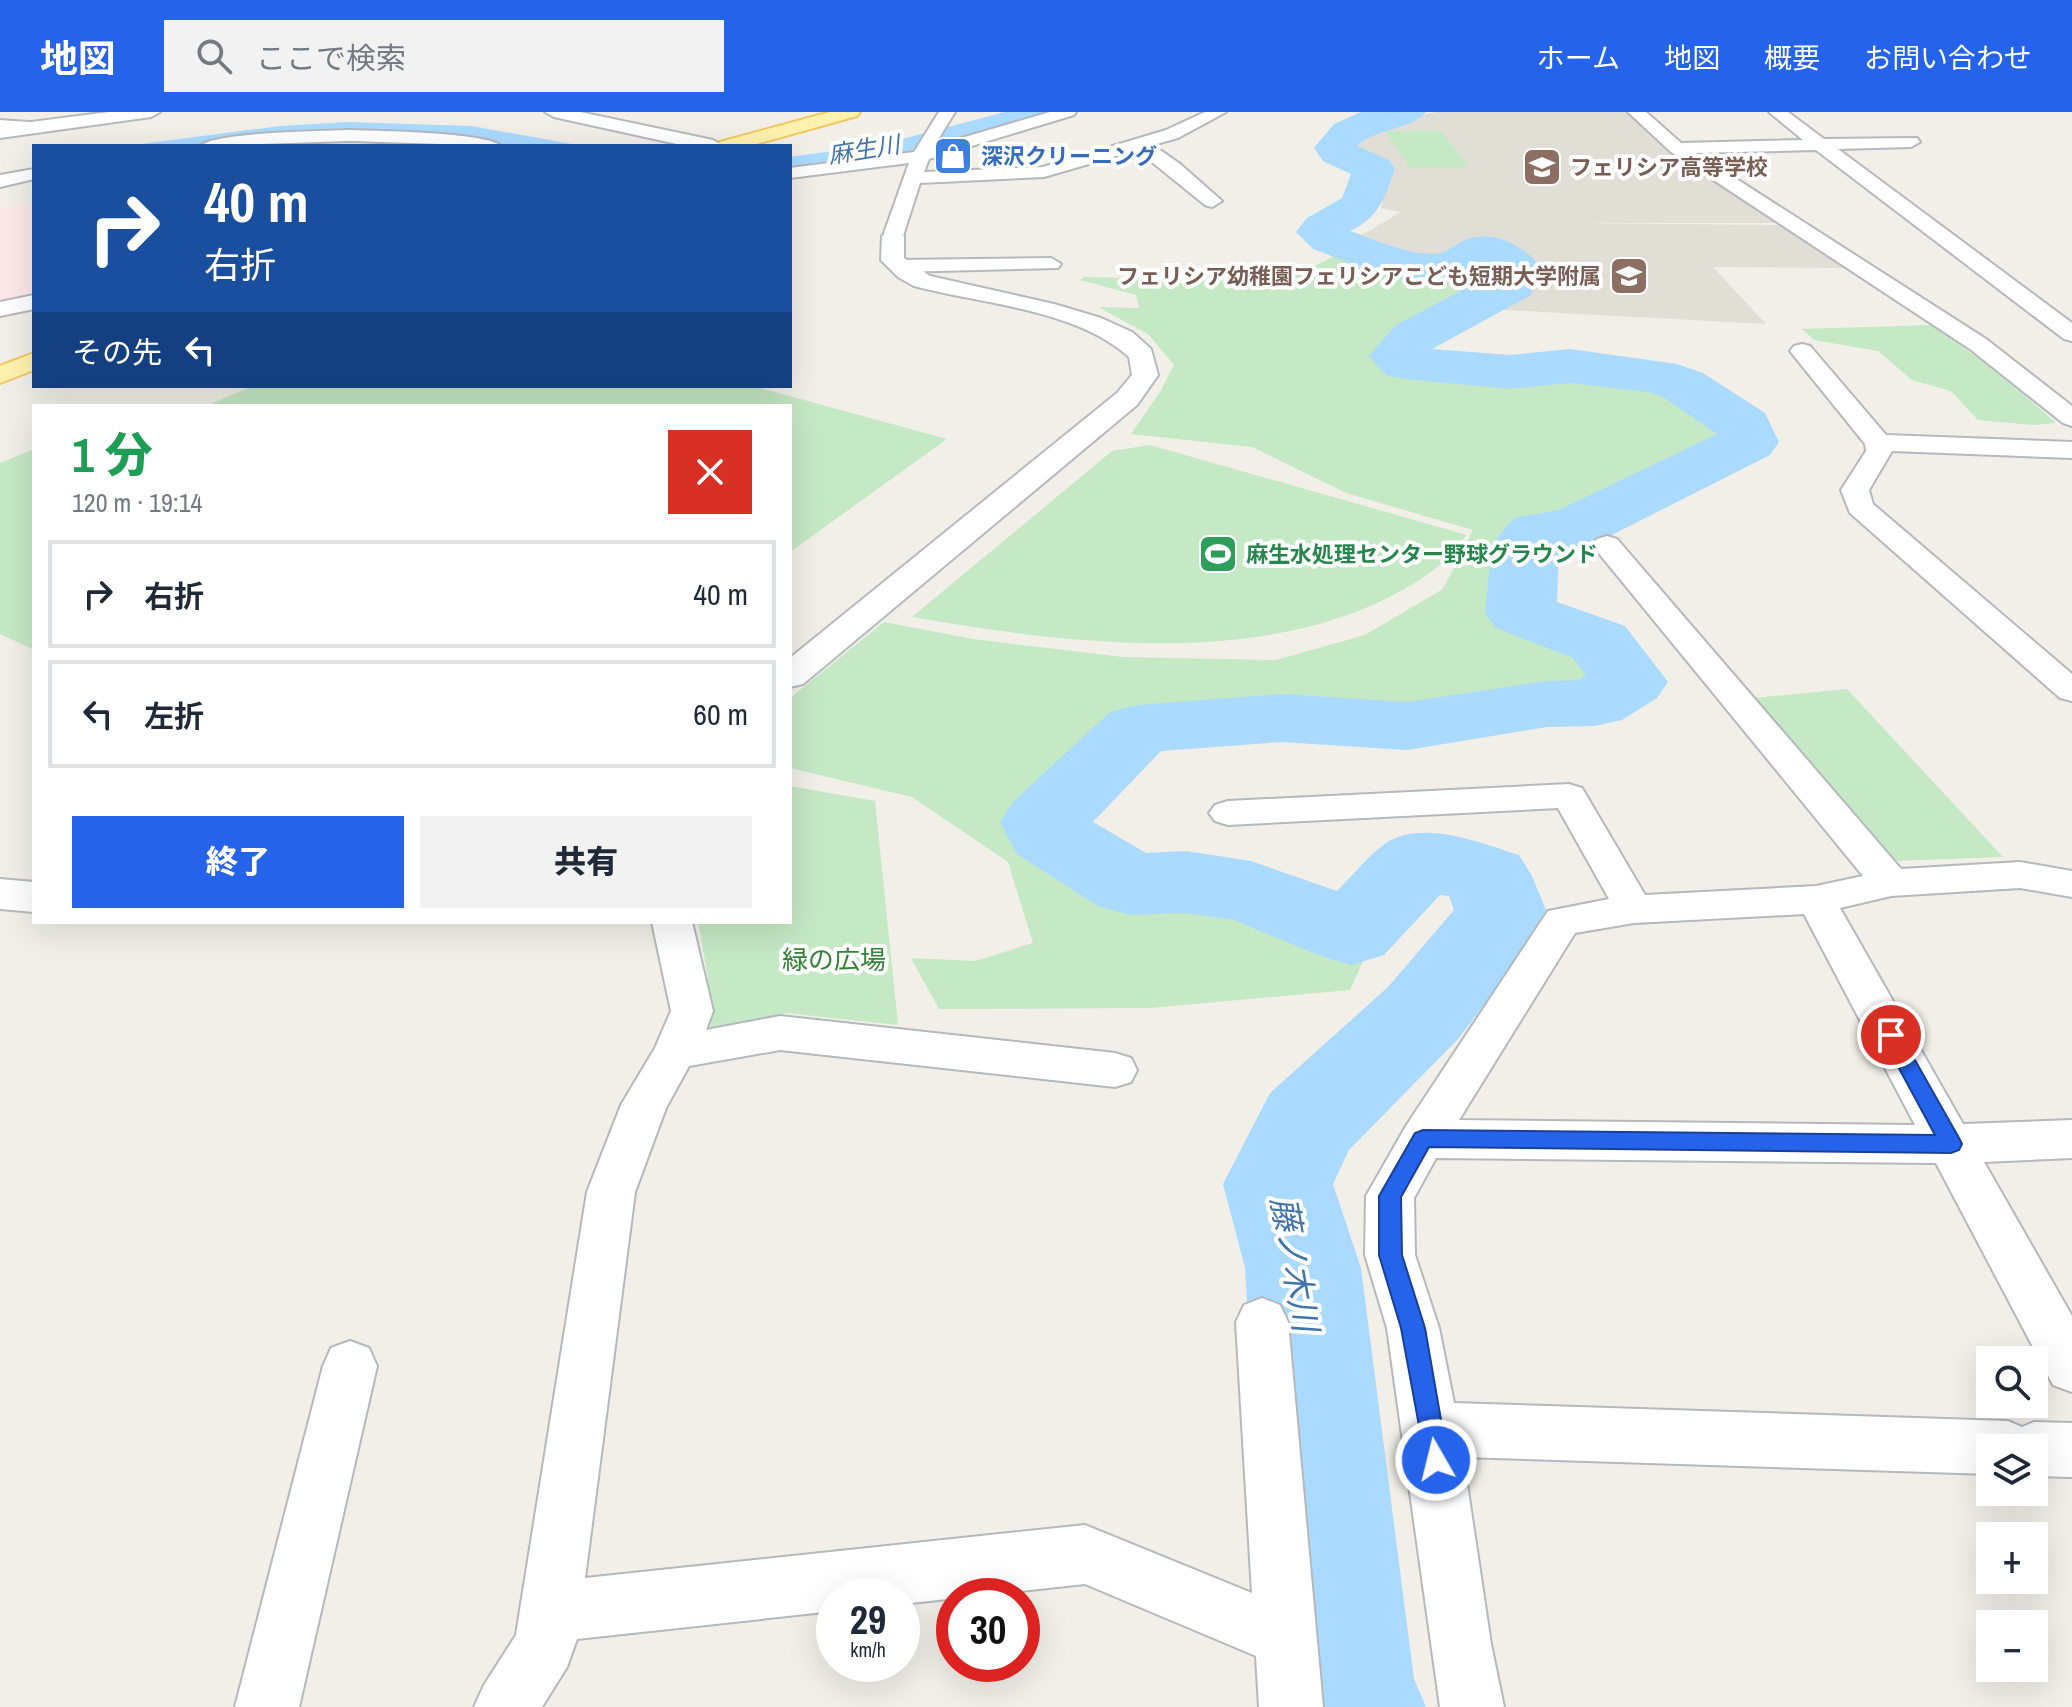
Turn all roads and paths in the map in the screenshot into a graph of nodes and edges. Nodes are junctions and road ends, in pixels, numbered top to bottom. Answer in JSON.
{"nodes":[{"id":1,"x":151,"y":112,"type":"edge"},
{"id":2,"x":554,"y":112,"type":"edge"},
{"id":3,"x":851,"y":112,"type":"edge"},
{"id":4,"x":1068,"y":112,"type":"edge"},
{"id":5,"x":1218,"y":112,"type":"edge"},
{"id":6,"x":1636,"y":112,"type":"edge"},
{"id":7,"x":1777,"y":112,"type":"edge"},
{"id":8,"x":953,"y":117,"type":"edge"},
{"id":9,"x":0,"y":125,"type":"edge"},
{"id":10,"x":29,"y":127,"type":"junction"},
{"id":11,"x":0,"y":132,"type":"edge"},
{"id":12,"x":926,"y":139,"type":"junction"},
{"id":13,"x":1911,"y":142,"type":"dead end"},
{"id":14,"x":228,"y":144,"type":"edge"},
{"id":15,"x":470,"y":144,"type":"edge"},
{"id":16,"x":704,"y":144,"type":"edge"},
{"id":17,"x":734,"y":144,"type":"edge"},
{"id":18,"x":1140,"y":144,"type":"junction"},
{"id":19,"x":1819,"y":144,"type":"junction"},
{"id":20,"x":1677,"y":148,"type":"junction"},
{"id":21,"x":792,"y":172,"type":"edge"},
{"id":22,"x":32,"y":174,"type":"edge"},
{"id":23,"x":912,"y":178,"type":"junction"},
{"id":24,"x":0,"y":181,"type":"edge"},
{"id":25,"x":1212,"y":201,"type":"dead end"},
{"id":26,"x":893,"y":236,"type":"joint"},
{"id":27,"x":1051,"y":264,"type":"dead end"},
{"id":28,"x":898,"y":266,"type":"junction"},
{"id":29,"x":32,"y":302,"type":"edge"},
{"id":30,"x":0,"y":309,"type":"edge"},
{"id":31,"x":2072,"y":334,"type":"edge"},
{"id":32,"x":1802,"y":351,"type":"dead end"},
{"id":33,"x":32,"y":362,"type":"edge"},
{"id":34,"x":0,"y":375,"type":"edge"},
{"id":35,"x":2072,"y":418,"type":"edge"},
{"id":36,"x":1878,"y":443,"type":"junction"},
{"id":37,"x":2072,"y":450,"type":"edge"},
{"id":38,"x":1607,"y":545,"type":"dead end"},
{"id":39,"x":792,"y":674,"type":"edge"},
{"id":40,"x":2072,"y":691,"type":"edge"},
{"id":41,"x":1228,"y":813,"type":"dead end"},
{"id":42,"x":1891,"y":883,"type":"junction"},
{"id":43,"x":2072,"y":884,"type":"edge"},
{"id":44,"x":0,"y":894,"type":"edge"},
{"id":45,"x":32,"y":897,"type":"edge"},
{"id":46,"x":1816,"y":900,"type":"junction"},
{"id":47,"x":1634,"y":909,"type":"junction"},
{"id":48,"x":673,"y":924,"type":"edge"},
{"id":49,"x":675,"y":1052,"type":"junction"},
{"id":50,"x":1115,"y":1070,"type":"dead end"},
{"id":51,"x":1423,"y":1139,"type":"junction"},
{"id":52,"x":2072,"y":1139,"type":"edge"},
{"id":53,"x":1951,"y":1144,"type":"junction"},
{"id":54,"x":1262,"y":1322,"type":"dead end"},
{"id":55,"x":350,"y":1366,"type":"dead end"},
{"id":56,"x":2072,"y":1367,"type":"edge"},
{"id":57,"x":1431,"y":1429,"type":"junction"},
{"id":58,"x":1976,"y":1447,"type":"edge"},
{"id":59,"x":2048,"y":1449,"type":"edge"},
{"id":60,"x":2072,"y":1450,"type":"edge"},
{"id":61,"x":550,"y":1612,"type":"junction"},
{"id":62,"x":1285,"y":1637,"type":"junction"},
{"id":63,"x":267,"y":1707,"type":"edge"},
{"id":64,"x":506,"y":1707,"type":"edge"},
{"id":65,"x":1291,"y":1707,"type":"edge"},
{"id":66,"x":1472,"y":1707,"type":"edge"}],
"edges":[{"from":1,"to":10,"type":"street"},
{"from":2,"to":16,"type":"street"},
{"from":3,"to":17,"type":"main road"},
{"from":4,"to":12,"type":"street"},
{"from":5,"to":18,"type":"street"},
{"from":6,"to":20,"type":"street"},
{"from":7,"to":19,"type":"street"},
{"from":8,"to":12,"type":"street"},
{"from":9,"to":10,"type":"street"},
{"from":10,"to":11,"type":"street"},
{"from":12,"to":21,"type":"street"},
{"from":12,"to":23,"type":"street"},
{"from":13,"to":19,"type":"street"},
{"from":14,"to":15,"type":"street"},
{"from":18,"to":23,"type":"street"},
{"from":18,"to":25,"type":"street"},
{"from":19,"to":20,"type":"street"},
{"from":19,"to":31,"type":"street"},
{"from":20,"to":35,"type":"street"},
{"from":22,"to":24,"type":"street"},
{"from":23,"to":26,"type":"street"},
{"from":26,"to":28,"type":"street"},
{"from":27,"to":28,"type":"street"},
{"from":28,"to":39,"type":"street"},
{"from":29,"to":30,"type":"street"},
{"from":32,"to":36,"type":"street"},
{"from":33,"to":34,"type":"main road"},
{"from":36,"to":37,"type":"street"},
{"from":36,"to":40,"type":"street"},
{"from":38,"to":42,"type":"street"},
{"from":41,"to":47,"type":"street"},
{"from":42,"to":43,"type":"street"},
{"from":42,"to":46,"type":"street"},
{"from":44,"to":45,"type":"street"},
{"from":46,"to":47,"type":"street"},
{"from":46,"to":53,"type":"street"},
{"from":47,"to":51,"type":"street"},
{"from":48,"to":49,"type":"street"},
{"from":49,"to":50,"type":"street"},
{"from":49,"to":61,"type":"street"},
{"from":51,"to":53,"type":"street"},
{"from":51,"to":57,"type":"street"},
{"from":52,"to":53,"type":"street"},
{"from":53,"to":56,"type":"street"},
{"from":54,"to":62,"type":"street"},
{"from":55,"to":63,"type":"street"},
{"from":57,"to":58,"type":"street"},
{"from":57,"to":66,"type":"street"},
{"from":59,"to":60,"type":"street"},
{"from":61,"to":62,"type":"street"},
{"from":61,"to":64,"type":"street"},
{"from":62,"to":65,"type":"street"}]}
